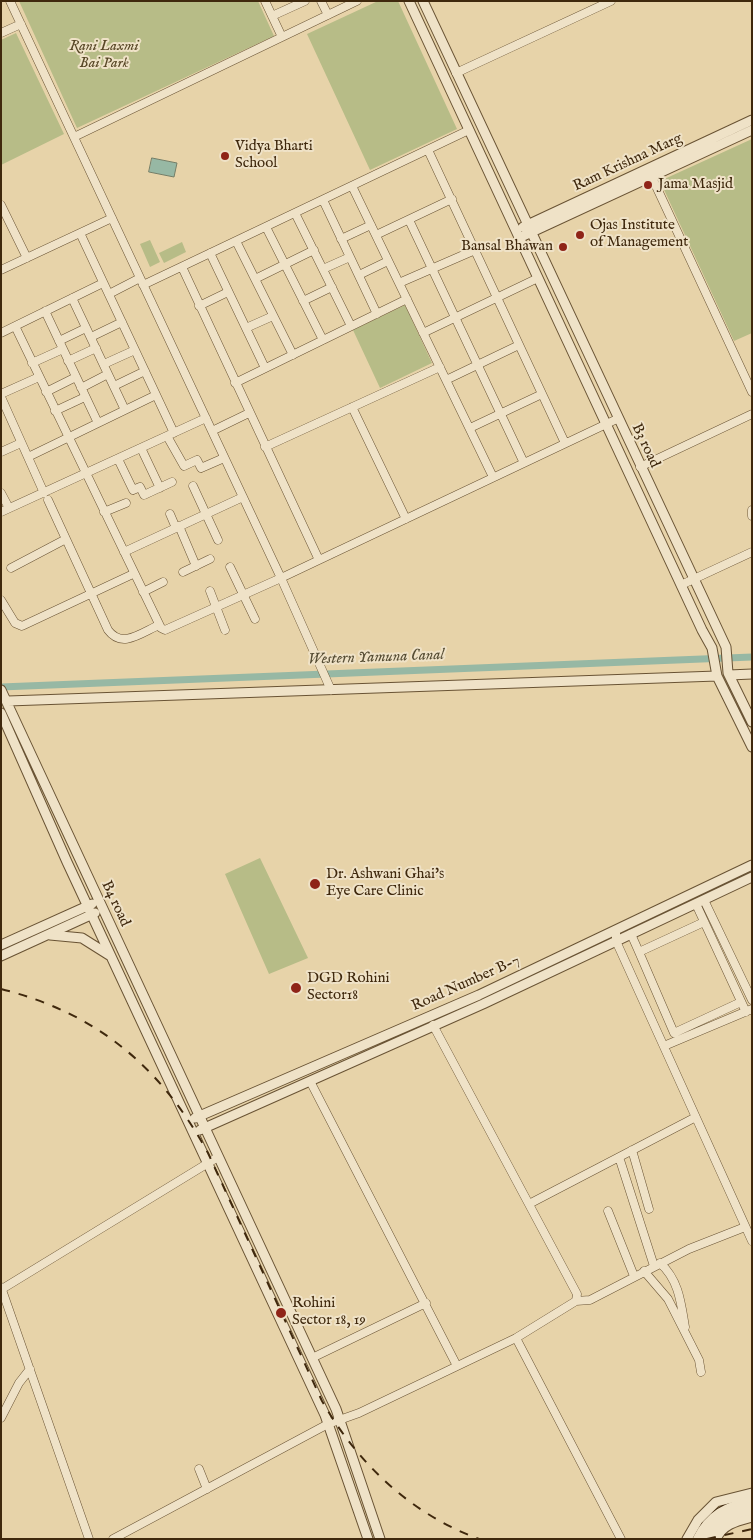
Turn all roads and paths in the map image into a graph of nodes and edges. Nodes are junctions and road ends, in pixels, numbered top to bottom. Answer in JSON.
{"nodes":[{"id":1,"x":10,"y":1,"type":"edge"},
{"id":2,"x":265,"y":1,"type":"edge"},
{"id":3,"x":305,"y":1,"type":"edge"},
{"id":4,"x":322,"y":1,"type":"edge"},
{"id":5,"x":409,"y":1,"type":"edge"},
{"id":6,"x":423,"y":1,"type":"edge"},
{"id":7,"x":611,"y":1,"type":"edge"},
{"id":8,"x":353,"y":2,"type":"edge"},
{"id":9,"x":328,"y":15,"type":"junction"},
{"id":10,"x":272,"y":16,"type":"junction"},
{"id":11,"x":21,"y":24,"type":"junction"},
{"id":12,"x":1,"y":33,"type":"edge"},
{"id":13,"x":282,"y":37,"type":"junction"},
{"id":14,"x":456,"y":73,"type":"junction"},
{"id":15,"x":752,"y":120,"type":"edge"},
{"id":16,"x":469,"y":130,"type":"junction"},
{"id":17,"x":752,"y":130,"type":"edge"},
{"id":18,"x":74,"y":137,"type":"junction"},
{"id":19,"x":428,"y":150,"type":"junction"},
{"id":20,"x":650,"y":173,"type":"junction"},
{"id":21,"x":352,"y":186,"type":"junction"},
{"id":22,"x":452,"y":199,"type":"junction"},
{"id":23,"x":323,"y":200,"type":"junction"},
{"id":24,"x":2,"y":210,"type":"edge"},
{"id":25,"x":295,"y":213,"type":"junction"},
{"id":26,"x":112,"y":218,"type":"junction"},
{"id":27,"x":409,"y":220,"type":"junction"},
{"id":28,"x":371,"y":225,"type":"junction"},
{"id":29,"x":266,"y":227,"type":"junction"},
{"id":30,"x":529,"y":229,"type":"junction"},
{"id":31,"x":80,"y":234,"type":"junction"},
{"id":32,"x":518,"y":234,"type":"junction"},
{"id":33,"x":376,"y":235,"type":"junction"},
{"id":34,"x":341,"y":238,"type":"junction"},
{"id":35,"x":236,"y":241,"type":"junction"},
{"id":36,"x":314,"y":250,"type":"junction"},
{"id":37,"x":475,"y":250,"type":"junction"},
{"id":38,"x":210,"y":253,"type":"junction"},
{"id":39,"x":350,"y":257,"type":"junction"},
{"id":40,"x":27,"y":258,"type":"junction"},
{"id":41,"x":388,"y":261,"type":"junction"},
{"id":42,"x":285,"y":265,"type":"junction"},
{"id":43,"x":182,"y":267,"type":"junction"},
{"id":44,"x":431,"y":269,"type":"junction"},
{"id":45,"x":1,"y":270,"type":"edge"},
{"id":46,"x":323,"y":270,"type":"junction"},
{"id":47,"x":359,"y":275,"type":"junction"},
{"id":48,"x":538,"y":278,"type":"junction"},
{"id":49,"x":255,"y":280,"type":"junction"},
{"id":50,"x":142,"y":281,"type":"junction"},
{"id":51,"x":103,"y":283,"type":"junction"},
{"id":52,"x":399,"y":283,"type":"junction"},
{"id":53,"x":332,"y":287,"type":"junction"},
{"id":54,"x":228,"y":292,"type":"junction"},
{"id":55,"x":109,"y":294,"type":"junction"},
{"id":56,"x":72,"y":298,"type":"junction"},
{"id":57,"x":497,"y":298,"type":"junction"},
{"id":58,"x":407,"y":299,"type":"junction"},
{"id":59,"x":303,"y":301,"type":"junction"},
{"id":60,"x":199,"y":306,"type":"junction"},
{"id":61,"x":45,"y":311,"type":"junction"},
{"id":62,"x":378,"y":314,"type":"junction"},
{"id":63,"x":273,"y":316,"type":"junction"},
{"id":64,"x":455,"y":318,"type":"junction"},
{"id":65,"x":122,"y":322,"type":"junction"},
{"id":66,"x":14,"y":326,"type":"junction"},
{"id":67,"x":351,"y":326,"type":"junction"},
{"id":68,"x":86,"y":328,"type":"junction"},
{"id":69,"x":246,"y":328,"type":"junction"},
{"id":70,"x":1,"y":333,"type":"edge"},
{"id":71,"x":423,"y":333,"type":"junction"},
{"id":72,"x":91,"y":338,"type":"junction"},
{"id":73,"x":323,"y":340,"type":"junction"},
{"id":74,"x":61,"y":345,"type":"junction"},
{"id":75,"x":520,"y":345,"type":"junction"},
{"id":76,"x":96,"y":348,"type":"junction"},
{"id":77,"x":135,"y":350,"type":"junction"},
{"id":78,"x":292,"y":355,"type":"junction"},
{"id":79,"x":68,"y":361,"type":"junction"},
{"id":80,"x":32,"y":363,"type":"junction"},
{"id":81,"x":104,"y":364,"type":"junction"},
{"id":82,"x":478,"y":365,"type":"junction"},
{"id":83,"x":440,"y":367,"type":"junction"},
{"id":84,"x":265,"y":368,"type":"junction"},
{"id":85,"x":145,"y":371,"type":"junction"},
{"id":86,"x":108,"y":374,"type":"junction"},
{"id":87,"x":39,"y":376,"type":"junction"},
{"id":88,"x":76,"y":377,"type":"junction"},
{"id":89,"x":446,"y":380,"type":"junction"},
{"id":90,"x":235,"y":383,"type":"junction"},
{"id":91,"x":114,"y":386,"type":"junction"},
{"id":92,"x":81,"y":388,"type":"junction"},
{"id":93,"x":46,"y":392,"type":"junction"},
{"id":94,"x":752,"y":392,"type":"edge"},
{"id":95,"x":542,"y":394,"type":"junction"},
{"id":96,"x":156,"y":395,"type":"junction"},
{"id":97,"x":1,"y":396,"type":"edge"},
{"id":98,"x":86,"y":396,"type":"junction"},
{"id":99,"x":352,"y":407,"type":"junction"},
{"id":100,"x":55,"y":410,"type":"junction"},
{"id":101,"x":125,"y":410,"type":"junction"},
{"id":102,"x":249,"y":413,"type":"junction"},
{"id":103,"x":500,"y":414,"type":"junction"},
{"id":104,"x":752,"y":414,"type":"edge"},
{"id":105,"x":206,"y":418,"type":"junction"},
{"id":106,"x":617,"y":419,"type":"junction"},
{"id":107,"x":98,"y":423,"type":"junction"},
{"id":108,"x":606,"y":424,"type":"junction"},
{"id":109,"x":470,"y":428,"type":"junction"},
{"id":110,"x":212,"y":431,"type":"junction"},
{"id":111,"x":171,"y":434,"type":"junction"},
{"id":112,"x":68,"y":437,"type":"junction"},
{"id":113,"x":21,"y":443,"type":"junction"},
{"id":114,"x":565,"y":443,"type":"junction"},
{"id":115,"x":265,"y":447,"type":"junction"},
{"id":116,"x":141,"y":448,"type":"junction"},
{"id":117,"x":1,"y":452,"type":"edge"},
{"id":118,"x":28,"y":457,"type":"junction"},
{"id":119,"x":224,"y":458,"type":"junction"},
{"id":120,"x":118,"y":459,"type":"junction"},
{"id":121,"x":524,"y":463,"type":"junction"},
{"id":122,"x":640,"y":467,"type":"junction"},
{"id":123,"x":86,"y":474,"type":"junction"},
{"id":124,"x":494,"y":477,"type":"junction"},
{"id":125,"x":172,"y":482,"type":"dead end"},
{"id":126,"x":193,"y":486,"type":"dead end"},
{"id":127,"x":160,"y":488,"type":"junction"},
{"id":128,"x":1,"y":493,"type":"edge"},
{"id":129,"x":46,"y":496,"type":"junction"},
{"id":130,"x":243,"y":497,"type":"junction"},
{"id":131,"x":126,"y":503,"type":"dead end"},
{"id":132,"x":5,"y":510,"type":"edge"},
{"id":133,"x":752,"y":510,"type":"edge"},
{"id":134,"x":104,"y":512,"type":"junction"},
{"id":135,"x":170,"y":514,"type":"dead end"},
{"id":136,"x":206,"y":514,"type":"junction"},
{"id":137,"x":752,"y":516,"type":"edge"},
{"id":138,"x":406,"y":519,"type":"junction"},
{"id":139,"x":177,"y":527,"type":"junction"},
{"id":140,"x":66,"y":539,"type":"junction"},
{"id":141,"x":218,"y":540,"type":"dead end"},
{"id":142,"x":124,"y":552,"type":"junction"},
{"id":143,"x":752,"y":552,"type":"edge"},
{"id":144,"x":210,"y":559,"type":"dead end"},
{"id":145,"x":319,"y":560,"type":"junction"},
{"id":146,"x":196,"y":566,"type":"junction"},
{"id":147,"x":230,"y":567,"type":"dead end"},
{"id":148,"x":11,"y":568,"type":"dead end"},
{"id":149,"x":183,"y":572,"type":"dead end"},
{"id":150,"x":133,"y":574,"type":"junction"},
{"id":151,"x":281,"y":578,"type":"junction"},
{"id":152,"x":692,"y":580,"type":"junction"},
{"id":153,"x":163,"y":582,"type":"dead end"},
{"id":154,"x":681,"y":585,"type":"junction"},
{"id":155,"x":210,"y":591,"type":"dead end"},
{"id":156,"x":143,"y":592,"type":"junction"},
{"id":157,"x":92,"y":594,"type":"junction"},
{"id":158,"x":243,"y":595,"type":"junction"},
{"id":159,"x":1,"y":600,"type":"edge"},
{"id":160,"x":216,"y":607,"type":"junction"},
{"id":161,"x":255,"y":619,"type":"dead end"},
{"id":162,"x":159,"y":625,"type":"junction"},
{"id":163,"x":225,"y":630,"type":"dead end"},
{"id":164,"x":716,"y":673,"type":"junction"},
{"id":165,"x":728,"y":674,"type":"junction"},
{"id":166,"x":752,"y":674,"type":"edge"},
{"id":167,"x":330,"y":686,"type":"junction"},
{"id":168,"x":5,"y":697,"type":"edge"},
{"id":169,"x":1,"y":713,"type":"edge"},
{"id":170,"x":752,"y":722,"type":"edge"},
{"id":171,"x":752,"y":747,"type":"edge"},
{"id":172,"x":752,"y":865,"type":"edge"},
{"id":173,"x":751,"y":879,"type":"edge"},
{"id":174,"x":98,"y":901,"type":"junction"},
{"id":175,"x":700,"y":902,"type":"junction"},
{"id":176,"x":88,"y":905,"type":"junction"},
{"id":177,"x":102,"y":910,"type":"junction"},
{"id":178,"x":92,"y":914,"type":"junction"},
{"id":179,"x":704,"y":922,"type":"junction"},
{"id":180,"x":616,"y":930,"type":"junction"},
{"id":181,"x":631,"y":934,"type":"junction"},
{"id":182,"x":46,"y":935,"type":"junction"},
{"id":183,"x":616,"y":941,"type":"junction"},
{"id":184,"x":1,"y":945,"type":"edge"},
{"id":185,"x":639,"y":952,"type":"junction"},
{"id":186,"x":1,"y":956,"type":"edge"},
{"id":187,"x":112,"y":956,"type":"junction"},
{"id":188,"x":657,"y":993,"type":"junction"},
{"id":189,"x":478,"y":995,"type":"junction"},
{"id":190,"x":642,"y":999,"type":"junction"},
{"id":191,"x":752,"y":1000,"type":"edge"},
{"id":192,"x":741,"y":1002,"type":"junction"},
{"id":193,"x":483,"y":1004,"type":"junction"},
{"id":194,"x":749,"y":1010,"type":"edge"},
{"id":195,"x":433,"y":1025,"type":"junction"},
{"id":196,"x":157,"y":1027,"type":"junction"},
{"id":197,"x":146,"y":1032,"type":"junction"},
{"id":198,"x":664,"y":1046,"type":"junction"},
{"id":199,"x":310,"y":1081,"type":"junction"},
{"id":200,"x":199,"y":1117,"type":"junction"},
{"id":201,"x":694,"y":1118,"type":"junction"},
{"id":202,"x":188,"y":1121,"type":"junction"},
{"id":203,"x":205,"y":1128,"type":"junction"},
{"id":204,"x":194,"y":1132,"type":"junction"},
{"id":205,"x":632,"y":1150,"type":"junction"},
{"id":206,"x":218,"y":1157,"type":"junction"},
{"id":207,"x":619,"y":1157,"type":"junction"},
{"id":208,"x":208,"y":1162,"type":"junction"},
{"id":209,"x":529,"y":1204,"type":"junction"},
{"id":210,"x":650,"y":1210,"type":"dead end"},
{"id":211,"x":608,"y":1211,"type":"dead end"},
{"id":212,"x":745,"y":1227,"type":"junction"},
{"id":213,"x":752,"y":1241,"type":"edge"},
{"id":214,"x":657,"y":1265,"type":"junction"},
{"id":215,"x":644,"y":1271,"type":"junction"},
{"id":216,"x":634,"y":1276,"type":"junction"},
{"id":217,"x":2,"y":1288,"type":"edge"},
{"id":218,"x":576,"y":1301,"type":"junction"},
{"id":219,"x":426,"y":1303,"type":"junction"},
{"id":220,"x":4,"y":1306,"type":"edge"},
{"id":221,"x":687,"y":1337,"type":"junction"},
{"id":222,"x":516,"y":1338,"type":"junction"},
{"id":223,"x":312,"y":1358,"type":"junction"},
{"id":224,"x":458,"y":1366,"type":"junction"},
{"id":225,"x":30,"y":1369,"type":"junction"},
{"id":226,"x":700,"y":1372,"type":"dead end"},
{"id":227,"x":1,"y":1418,"type":"edge"},
{"id":228,"x":339,"y":1419,"type":"junction"},
{"id":229,"x":328,"y":1424,"type":"junction"},
{"id":230,"x":199,"y":1469,"type":"dead end"},
{"id":231,"x":207,"y":1489,"type":"junction"},
{"id":232,"x":752,"y":1493,"type":"edge"},
{"id":233,"x":752,"y":1501,"type":"edge"},
{"id":234,"x":752,"y":1509,"type":"edge"},
{"id":235,"x":752,"y":1517,"type":"edge"},
{"id":236,"x":687,"y":1538,"type":"edge"},
{"id":237,"x":89,"y":1539,"type":"edge"},
{"id":238,"x":113,"y":1539,"type":"edge"},
{"id":239,"x":368,"y":1539,"type":"edge"},
{"id":240,"x":380,"y":1539,"type":"edge"},
{"id":241,"x":621,"y":1539,"type":"edge"},
{"id":242,"x":680,"y":1539,"type":"edge"},
{"id":243,"x":698,"y":1539,"type":"edge"},
{"id":244,"x":707,"y":1539,"type":"edge"},
{"id":245,"x":716,"y":1539,"type":"edge"}],
"edges":[{"from":1,"to":11,"type":"street"},
{"from":2,"to":10,"type":"street"},
{"from":3,"to":10,"type":"street"},
{"from":4,"to":9,"type":"street"},
{"from":5,"to":16,"type":"street","name":"B3 road"},
{"from":6,"to":14,"type":"street","name":"B3 road"},
{"from":7,"to":14,"type":"street"},
{"from":8,"to":9,"type":"street"},
{"from":9,"to":13,"type":"street"},
{"from":10,"to":13,"type":"street"},
{"from":11,"to":12,"type":"street"},
{"from":11,"to":18,"type":"street"},
{"from":13,"to":18,"type":"street"},
{"from":14,"to":30,"type":"street","name":"B3 road"},
{"from":15,"to":20,"type":"street","name":"Ram Krishna Marg"},
{"from":16,"to":19,"type":"street"},
{"from":16,"to":32,"type":"street","name":"B3 road"},
{"from":17,"to":20,"type":"street","name":"Ram Krishna Marg"},
{"from":18,"to":26,"type":"street"},
{"from":19,"to":21,"type":"street"},
{"from":19,"to":22,"type":"street"},
{"from":20,"to":30,"type":"street","name":"Ram Krishna Marg"},
{"from":20,"to":94,"type":"street"},
{"from":21,"to":23,"type":"street"},
{"from":21,"to":28,"type":"street"},
{"from":22,"to":27,"type":"street"},
{"from":22,"to":37,"type":"street"},
{"from":23,"to":25,"type":"street"},
{"from":23,"to":34,"type":"street"},
{"from":24,"to":40,"type":"street"},
{"from":25,"to":29,"type":"street"},
{"from":25,"to":36,"type":"street"},
{"from":26,"to":31,"type":"street"},
{"from":26,"to":50,"type":"street"},
{"from":27,"to":33,"type":"street"},
{"from":27,"to":44,"type":"street"},
{"from":28,"to":33,"type":"street"},
{"from":28,"to":34,"type":"street"},
{"from":29,"to":35,"type":"street"},
{"from":29,"to":42,"type":"street"},
{"from":30,"to":32,"type":"street","name":"Ram Krishna Marg"},
{"from":30,"to":106,"type":"street","name":"B3 road"},
{"from":31,"to":40,"type":"street"},
{"from":31,"to":51,"type":"street"},
{"from":32,"to":48,"type":"street","name":"B3 road"},
{"from":33,"to":41,"type":"street"},
{"from":34,"to":39,"type":"street"},
{"from":35,"to":38,"type":"street"},
{"from":35,"to":49,"type":"street"},
{"from":36,"to":42,"type":"street"},
{"from":36,"to":46,"type":"street"},
{"from":37,"to":44,"type":"street"},
{"from":37,"to":57,"type":"street"},
{"from":38,"to":43,"type":"street"},
{"from":38,"to":54,"type":"street"},
{"from":39,"to":46,"type":"street"},
{"from":39,"to":47,"type":"street"},
{"from":40,"to":45,"type":"street"},
{"from":41,"to":47,"type":"street"},
{"from":41,"to":52,"type":"street"},
{"from":42,"to":49,"type":"street"},
{"from":42,"to":59,"type":"street"},
{"from":43,"to":50,"type":"street"},
{"from":43,"to":60,"type":"street"},
{"from":44,"to":52,"type":"street"},
{"from":44,"to":64,"type":"street"},
{"from":46,"to":53,"type":"street"},
{"from":47,"to":62,"type":"street"},
{"from":48,"to":57,"type":"street"},
{"from":48,"to":108,"type":"street","name":"B3 road"},
{"from":49,"to":63,"type":"street"},
{"from":50,"to":55,"type":"street"},
{"from":50,"to":105,"type":"street"},
{"from":51,"to":55,"type":"street"},
{"from":51,"to":56,"type":"street"},
{"from":52,"to":58,"type":"street"},
{"from":53,"to":59,"type":"street"},
{"from":53,"to":67,"type":"street"},
{"from":54,"to":60,"type":"street"},
{"from":54,"to":69,"type":"street"},
{"from":55,"to":65,"type":"street"},
{"from":56,"to":61,"type":"street"},
{"from":56,"to":68,"type":"street"},
{"from":57,"to":64,"type":"street"},
{"from":57,"to":75,"type":"street"},
{"from":58,"to":62,"type":"street"},
{"from":58,"to":71,"type":"street"},
{"from":59,"to":73,"type":"street"},
{"from":60,"to":90,"type":"street"},
{"from":61,"to":66,"type":"street"},
{"from":61,"to":74,"type":"street"},
{"from":62,"to":67,"type":"street"},
{"from":63,"to":69,"type":"street"},
{"from":63,"to":78,"type":"street"},
{"from":64,"to":71,"type":"street"},
{"from":64,"to":82,"type":"street"},
{"from":65,"to":72,"type":"street"},
{"from":65,"to":77,"type":"street"},
{"from":66,"to":70,"type":"street"},
{"from":66,"to":80,"type":"street"},
{"from":67,"to":73,"type":"street"},
{"from":68,"to":72,"type":"street"},
{"from":68,"to":74,"type":"street"},
{"from":69,"to":84,"type":"street"},
{"from":71,"to":83,"type":"street"},
{"from":72,"to":76,"type":"street"},
{"from":73,"to":78,"type":"street"},
{"from":74,"to":79,"type":"street"},
{"from":74,"to":80,"type":"street"},
{"from":75,"to":82,"type":"street"},
{"from":75,"to":95,"type":"street"},
{"from":76,"to":79,"type":"street"},
{"from":76,"to":81,"type":"street"},
{"from":77,"to":81,"type":"street"},
{"from":77,"to":85,"type":"street"},
{"from":78,"to":84,"type":"street"},
{"from":79,"to":88,"type":"street"},
{"from":80,"to":87,"type":"street"},
{"from":81,"to":86,"type":"street"},
{"from":82,"to":89,"type":"street"},
{"from":82,"to":103,"type":"street"},
{"from":83,"to":89,"type":"street"},
{"from":83,"to":99,"type":"street"},
{"from":84,"to":90,"type":"street"},
{"from":85,"to":91,"type":"street"},
{"from":85,"to":96,"type":"street"},
{"from":86,"to":91,"type":"street"},
{"from":86,"to":92,"type":"street"},
{"from":87,"to":93,"type":"street"},
{"from":87,"to":97,"type":"street"},
{"from":88,"to":92,"type":"street"},
{"from":88,"to":93,"type":"street"},
{"from":89,"to":109,"type":"street"},
{"from":90,"to":102,"type":"street"},
{"from":91,"to":101,"type":"street"},
{"from":92,"to":98,"type":"street"},
{"from":93,"to":100,"type":"street"},
{"from":95,"to":103,"type":"street"},
{"from":95,"to":114,"type":"street"},
{"from":96,"to":101,"type":"street"},
{"from":96,"to":111,"type":"street"},
{"from":97,"to":113,"type":"street"},
{"from":98,"to":100,"type":"street"},
{"from":98,"to":107,"type":"street"},
{"from":99,"to":115,"type":"street"},
{"from":99,"to":138,"type":"street"},
{"from":100,"to":112,"type":"street"},
{"from":101,"to":107,"type":"street"},
{"from":102,"to":110,"type":"street"},
{"from":102,"to":115,"type":"street"},
{"from":103,"to":109,"type":"street"},
{"from":103,"to":121,"type":"street"},
{"from":104,"to":122,"type":"street"},
{"from":105,"to":110,"type":"street"},
{"from":105,"to":111,"type":"street"},
{"from":106,"to":108,"type":"street"},
{"from":106,"to":122,"type":"street","name":"B3 road"},
{"from":107,"to":112,"type":"street"},
{"from":108,"to":114,"type":"street"},
{"from":108,"to":154,"type":"street","name":"B3 road"},
{"from":109,"to":124,"type":"street"},
{"from":110,"to":119,"type":"street"},
{"from":111,"to":116,"type":"street"},
{"from":111,"to":119,"type":"street"},
{"from":112,"to":118,"type":"street"},
{"from":112,"to":123,"type":"street"},
{"from":113,"to":117,"type":"street"},
{"from":113,"to":118,"type":"street"},
{"from":114,"to":121,"type":"street"},
{"from":115,"to":145,"type":"street"},
{"from":116,"to":120,"type":"street"},
{"from":116,"to":127,"type":"street"},
{"from":118,"to":129,"type":"street"},
{"from":119,"to":130,"type":"street"},
{"from":120,"to":123,"type":"street"},
{"from":120,"to":127,"type":"street"},
{"from":121,"to":124,"type":"street"},
{"from":122,"to":152,"type":"street","name":"B3 road"},
{"from":123,"to":129,"type":"street"},
{"from":123,"to":134,"type":"street"},
{"from":124,"to":138,"type":"street"},
{"from":125,"to":127,"type":"street"},
{"from":126,"to":136,"type":"street"},
{"from":128,"to":132,"type":"street"},
{"from":129,"to":132,"type":"street"},
{"from":129,"to":140,"type":"street"},
{"from":130,"to":136,"type":"street"},
{"from":130,"to":151,"type":"street"},
{"from":131,"to":134,"type":"street"},
{"from":133,"to":137,"type":"street"},
{"from":134,"to":142,"type":"street"},
{"from":135,"to":139,"type":"street"},
{"from":136,"to":139,"type":"street"},
{"from":136,"to":141,"type":"street"},
{"from":138,"to":145,"type":"street"},
{"from":139,"to":142,"type":"street"},
{"from":139,"to":146,"type":"street"},
{"from":140,"to":148,"type":"street"},
{"from":140,"to":157,"type":"street"},
{"from":142,"to":150,"type":"street"},
{"from":143,"to":152,"type":"street"},
{"from":144,"to":146,"type":"street"},
{"from":145,"to":151,"type":"street"},
{"from":146,"to":149,"type":"street"},
{"from":147,"to":158,"type":"street"},
{"from":150,"to":156,"type":"street"},
{"from":150,"to":157,"type":"street"},
{"from":151,"to":158,"type":"street"},
{"from":151,"to":167,"type":"street"},
{"from":152,"to":154,"type":"street"},
{"from":152,"to":165,"type":"street","name":"B3 road"},
{"from":153,"to":156,"type":"street"},
{"from":154,"to":164,"type":"street","name":"B3 road"},
{"from":155,"to":160,"type":"street"},
{"from":156,"to":162,"type":"street"},
{"from":157,"to":159,"type":"street"},
{"from":157,"to":162,"type":"street"},
{"from":158,"to":160,"type":"street"},
{"from":158,"to":161,"type":"street"},
{"from":160,"to":162,"type":"street"},
{"from":160,"to":163,"type":"street"},
{"from":164,"to":167,"type":"street"},
{"from":164,"to":171,"type":"street","name":"B3 road"},
{"from":165,"to":166,"type":"street"},
{"from":165,"to":170,"type":"street"},
{"from":167,"to":168,"type":"street"},
{"from":168,"to":174,"type":"street","name":"B4 road"},
{"from":169,"to":176,"type":"street","name":"B4 road"},
{"from":172,"to":180,"type":"street","name":"Road Number B-7"},
{"from":173,"to":175,"type":"street","name":"Road Number B-7"},
{"from":174,"to":176,"type":"street"},
{"from":174,"to":177,"type":"street","name":"B4 road"},
{"from":175,"to":179,"type":"street"},
{"from":175,"to":181,"type":"street","name":"Road Number B-7"},
{"from":175,"to":191,"type":"street"},
{"from":176,"to":178,"type":"street","name":"B4 road"},
{"from":176,"to":184,"type":"street"},
{"from":177,"to":178,"type":"street"},
{"from":177,"to":196,"type":"street","name":"B4 road"},
{"from":178,"to":182,"type":"street"},
{"from":178,"to":187,"type":"street","name":"B4 road"},
{"from":179,"to":185,"type":"street"},
{"from":179,"to":192,"type":"street"},
{"from":180,"to":183,"type":"street"},
{"from":180,"to":189,"type":"street","name":"Road Number B-7"},
{"from":181,"to":183,"type":"street","name":"Road Number B-7"},
{"from":181,"to":185,"type":"street"},
{"from":182,"to":186,"type":"street"},
{"from":182,"to":187,"type":"street"},
{"from":183,"to":190,"type":"street"},
{"from":183,"to":193,"type":"street","name":"Road Number B-7"},
{"from":185,"to":188,"type":"street"},
{"from":187,"to":197,"type":"street","name":"B4 road"},
{"from":188,"to":190,"type":"street"},
{"from":188,"to":192,"type":"street"},
{"from":189,"to":193,"type":"street"},
{"from":189,"to":200,"type":"street","name":"Road Number B-7"},
{"from":190,"to":198,"type":"street"},
{"from":192,"to":194,"type":"street"},
{"from":193,"to":195,"type":"street","name":"Road Number B-7"},
{"from":194,"to":198,"type":"street"},
{"from":195,"to":199,"type":"street","name":"Road Number B-7"},
{"from":195,"to":209,"type":"street"},
{"from":196,"to":197,"type":"street"},
{"from":196,"to":200,"type":"street","name":"B4 road"},
{"from":197,"to":202,"type":"street","name":"B4 road"},
{"from":198,"to":201,"type":"street"},
{"from":199,"to":203,"type":"street","name":"Road Number B-7"},
{"from":199,"to":219,"type":"street"},
{"from":200,"to":202,"type":"street","name":"Road Number B-7"},
{"from":200,"to":203,"type":"street","name":"B4 road"},
{"from":201,"to":205,"type":"street"},
{"from":201,"to":212,"type":"street"},
{"from":202,"to":204,"type":"street","name":"B4 road"},
{"from":203,"to":204,"type":"street","name":"Road Number B-7"},
{"from":203,"to":206,"type":"street","name":"B4 road"},
{"from":204,"to":208,"type":"street","name":"B4 road"},
{"from":205,"to":207,"type":"street"},
{"from":205,"to":210,"type":"street"},
{"from":206,"to":208,"type":"street"},
{"from":206,"to":223,"type":"street","name":"B4 road"},
{"from":207,"to":209,"type":"street"},
{"from":207,"to":214,"type":"street"},
{"from":208,"to":217,"type":"street"},
{"from":208,"to":229,"type":"street","name":"B4 road"},
{"from":209,"to":218,"type":"street"},
{"from":211,"to":216,"type":"street"},
{"from":212,"to":213,"type":"street"},
{"from":212,"to":214,"type":"street"},
{"from":214,"to":215,"type":"street"},
{"from":214,"to":221,"type":"street"},
{"from":215,"to":216,"type":"street"},
{"from":215,"to":221,"type":"street"},
{"from":216,"to":218,"type":"street"},
{"from":217,"to":220,"type":"street"},
{"from":218,"to":222,"type":"street"},
{"from":219,"to":223,"type":"street"},
{"from":219,"to":224,"type":"street"},
{"from":220,"to":225,"type":"street"},
{"from":221,"to":226,"type":"street"},
{"from":222,"to":224,"type":"street"},
{"from":222,"to":241,"type":"street"},
{"from":223,"to":228,"type":"street","name":"B4 road"},
{"from":224,"to":228,"type":"street"},
{"from":225,"to":227,"type":"street"},
{"from":225,"to":237,"type":"street"},
{"from":228,"to":229,"type":"street"},
{"from":228,"to":240,"type":"street","name":"B4 road"},
{"from":229,"to":231,"type":"street"},
{"from":229,"to":239,"type":"street","name":"B4 road"},
{"from":230,"to":231,"type":"street"},
{"from":231,"to":238,"type":"street"},
{"from":232,"to":236,"type":"street"},
{"from":233,"to":243,"type":"main road"},
{"from":234,"to":244,"type":"main road"},
{"from":235,"to":245,"type":"street"},
{"from":236,"to":242,"type":"street"}]}
